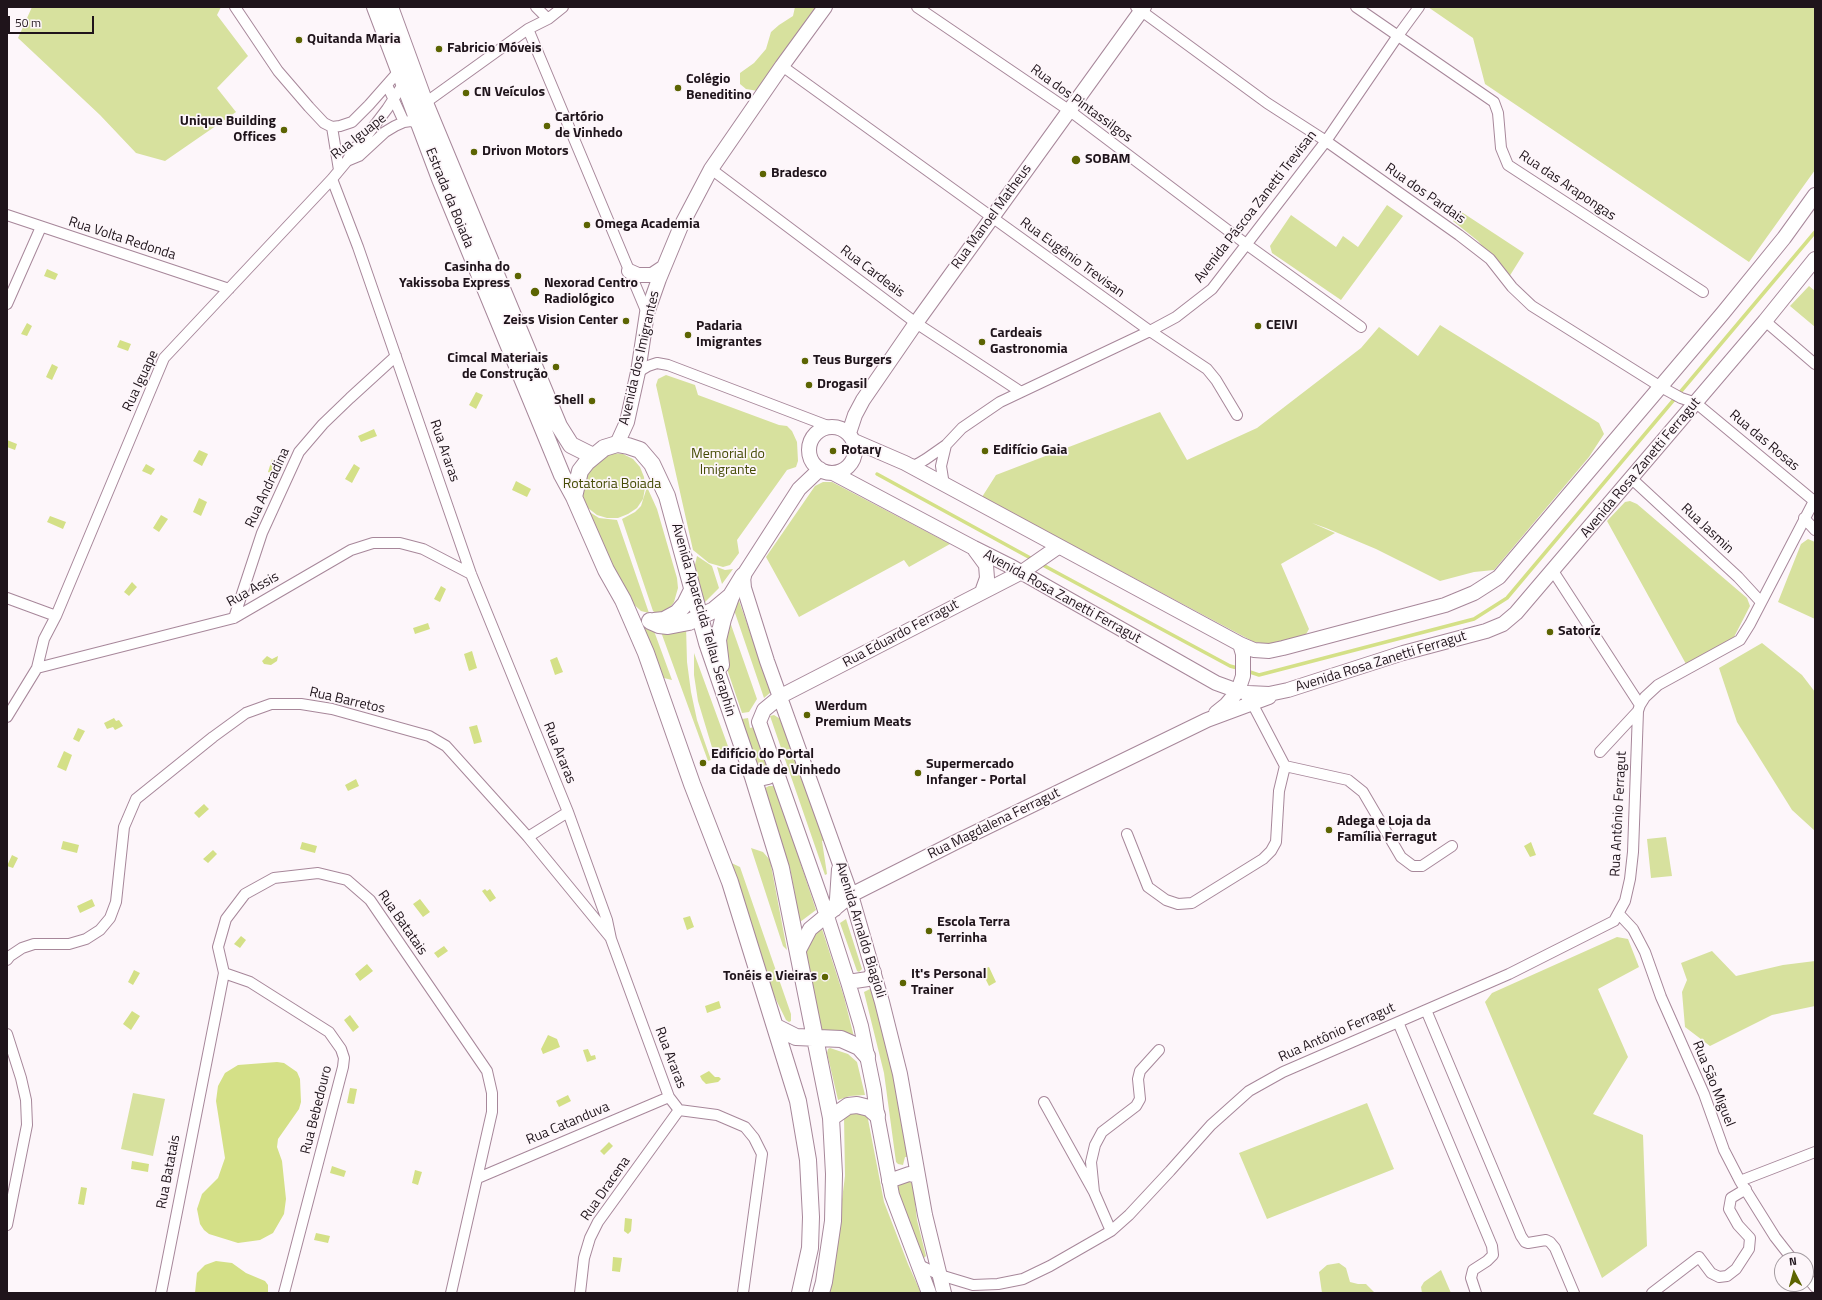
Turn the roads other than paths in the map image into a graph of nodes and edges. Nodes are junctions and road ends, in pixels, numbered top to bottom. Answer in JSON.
{"nodes":[{"id":1,"x":235,"y":7,"type":"edge"},
{"id":2,"x":376,"y":7,"type":"edge"},
{"id":3,"x":390,"y":7,"type":"edge"},
{"id":4,"x":536,"y":7,"type":"edge"},
{"id":5,"x":563,"y":7,"type":"edge"},
{"id":6,"x":825,"y":7,"type":"edge"},
{"id":7,"x":918,"y":7,"type":"edge"},
{"id":8,"x":1356,"y":7,"type":"edge"},
{"id":9,"x":1419,"y":7,"type":"edge"},
{"id":10,"x":1141,"y":8,"type":"edge"},
{"id":11,"x":548,"y":19,"type":"junction"},
{"id":12,"x":528,"y":29,"type":"junction"},
{"id":13,"x":1397,"y":37,"type":"junction"},
{"id":14,"x":782,"y":66,"type":"junction"},
{"id":15,"x":402,"y":77,"type":"junction"},
{"id":16,"x":386,"y":85,"type":"junction"},
{"id":17,"x":394,"y":100,"type":"junction"},
{"id":18,"x":425,"y":103,"type":"junction"},
{"id":19,"x":1070,"y":111,"type":"junction"},
{"id":20,"x":404,"y":122,"type":"junction"},
{"id":21,"x":420,"y":124,"type":"junction"},
{"id":22,"x":332,"y":127,"type":"junction"},
{"id":23,"x":1326,"y":142,"type":"junction"},
{"id":24,"x":347,"y":161,"type":"junction"},
{"id":25,"x":711,"y":169,"type":"junction"},
{"id":26,"x":339,"y":170,"type":"junction"},
{"id":27,"x":332,"y":179,"type":"junction"},
{"id":28,"x":1815,"y":194,"type":"edge"},
{"id":29,"x":7,"y":215,"type":"edge"},
{"id":30,"x":991,"y":217,"type":"junction"},
{"id":31,"x":41,"y":227,"type":"junction"},
{"id":32,"x":1246,"y":244,"type":"junction"},
{"id":33,"x":1815,"y":259,"type":"edge"},
{"id":34,"x":664,"y":267,"type":"junction"},
{"id":35,"x":630,"y":271,"type":"junction"},
{"id":36,"x":229,"y":289,"type":"junction"},
{"id":37,"x":1703,"y":292,"type":"dead end"},
{"id":38,"x":7,"y":304,"type":"edge"},
{"id":39,"x":647,"y":313,"type":"junction"},
{"id":40,"x":1766,"y":321,"type":"junction"},
{"id":41,"x":916,"y":323,"type":"junction"},
{"id":42,"x":1361,"y":327,"type":"dead end"},
{"id":43,"x":1150,"y":331,"type":"junction"},
{"id":44,"x":396,"y":356,"type":"junction"},
{"id":45,"x":1815,"y":364,"type":"edge"},
{"id":46,"x":638,"y":372,"type":"junction"},
{"id":47,"x":1661,"y":387,"type":"junction"},
{"id":48,"x":1021,"y":392,"type":"junction"},
{"id":49,"x":1696,"y":403,"type":"junction"},
{"id":50,"x":1237,"y":415,"type":"dead end"},
{"id":51,"x":828,"y":426,"type":"junction"},
{"id":52,"x":852,"y":437,"type":"junction"},
{"id":53,"x":617,"y":444,"type":"junction"},
{"id":54,"x":946,"y":445,"type":"junction"},
{"id":55,"x":593,"y":456,"type":"junction"},
{"id":56,"x":905,"y":463,"type":"junction"},
{"id":57,"x":826,"y":471,"type":"junction"},
{"id":58,"x":1632,"y":479,"type":"junction"},
{"id":59,"x":944,"y":485,"type":"junction"},
{"id":60,"x":574,"y":497,"type":"junction"},
{"id":61,"x":1814,"y":500,"type":"edge"},
{"id":62,"x":1804,"y":518,"type":"junction"},
{"id":63,"x":1815,"y":530,"type":"edge"},
{"id":64,"x":1058,"y":547,"type":"junction"},
{"id":65,"x":974,"y":548,"type":"junction"},
{"id":66,"x":1553,"y":570,"type":"junction"},
{"id":67,"x":1022,"y":572,"type":"junction"},
{"id":68,"x":471,"y":574,"type":"junction"},
{"id":69,"x":743,"y":576,"type":"junction"},
{"id":70,"x":692,"y":590,"type":"junction"},
{"id":71,"x":982,"y":592,"type":"junction"},
{"id":72,"x":732,"y":594,"type":"junction"},
{"id":73,"x":7,"y":598,"type":"edge"},
{"id":74,"x":623,"y":600,"type":"junction"},
{"id":75,"x":1761,"y":602,"type":"junction"},
{"id":76,"x":56,"y":616,"type":"junction"},
{"id":77,"x":699,"y":617,"type":"junction"},
{"id":78,"x":234,"y":618,"type":"junction"},
{"id":79,"x":650,"y":621,"type":"junction"},
{"id":80,"x":1240,"y":644,"type":"junction"},
{"id":81,"x":37,"y":668,"type":"junction"},
{"id":82,"x":1288,"y":690,"type":"junction"},
{"id":83,"x":1238,"y":691,"type":"junction"},
{"id":84,"x":781,"y":696,"type":"junction"},
{"id":85,"x":1252,"y":703,"type":"junction"},
{"id":86,"x":1639,"y":708,"type":"junction"},
{"id":87,"x":7,"y":717,"type":"edge"},
{"id":88,"x":732,"y":720,"type":"junction"},
{"id":89,"x":1207,"y":720,"type":"junction"},
{"id":90,"x":761,"y":731,"type":"joint"},
{"id":91,"x":1600,"y":752,"type":"dead end"},
{"id":92,"x":1285,"y":766,"type":"junction"},
{"id":93,"x":775,"y":770,"type":"junction"},
{"id":94,"x":753,"y":777,"type":"junction"},
{"id":95,"x":568,"y":812,"type":"junction"},
{"id":96,"x":1127,"y":834,"type":"dead end"},
{"id":97,"x":528,"y":837,"type":"junction"},
{"id":98,"x":1452,"y":846,"type":"dead end"},
{"id":99,"x":840,"y":865,"type":"junction"},
{"id":100,"x":851,"y":895,"type":"junction"},
{"id":101,"x":831,"y":912,"type":"junction"},
{"id":102,"x":1618,"y":914,"type":"junction"},
{"id":103,"x":611,"y":939,"type":"junction"},
{"id":104,"x":799,"y":950,"type":"junction"},
{"id":105,"x":7,"y":960,"type":"edge"},
{"id":106,"x":874,"y":972,"type":"junction"},
{"id":107,"x":224,"y":973,"type":"junction"},
{"id":108,"x":848,"y":982,"type":"junction"},
{"id":109,"x":1426,"y":1010,"type":"junction"},
{"id":110,"x":1398,"y":1022,"type":"junction"},
{"id":111,"x":776,"y":1027,"type":"junction"},
{"id":112,"x":7,"y":1034,"type":"edge"},
{"id":113,"x":815,"y":1038,"type":"junction"},
{"id":114,"x":1159,"y":1050,"type":"dead end"},
{"id":115,"x":867,"y":1056,"type":"junction"},
{"id":116,"x":669,"y":1097,"type":"junction"},
{"id":117,"x":1044,"y":1102,"type":"dead end"},
{"id":118,"x":679,"y":1110,"type":"junction"},
{"id":119,"x":877,"y":1115,"type":"junction"},
{"id":120,"x":831,"y":1118,"type":"junction"},
{"id":121,"x":1815,"y":1152,"type":"edge"},
{"id":122,"x":918,"y":1176,"type":"junction"},
{"id":123,"x":478,"y":1178,"type":"junction"},
{"id":124,"x":889,"y":1181,"type":"junction"},
{"id":125,"x":1743,"y":1185,"type":"junction"},
{"id":126,"x":1094,"y":1192,"type":"junction"},
{"id":127,"x":7,"y":1225,"type":"edge"},
{"id":128,"x":1111,"y":1231,"type":"junction"},
{"id":129,"x":1787,"y":1252,"type":"edge"},
{"id":130,"x":917,"y":1264,"type":"junction"},
{"id":131,"x":940,"y":1275,"type":"junction"},
{"id":132,"x":161,"y":1293,"type":"edge"},
{"id":133,"x":284,"y":1293,"type":"edge"},
{"id":134,"x":451,"y":1293,"type":"edge"},
{"id":135,"x":580,"y":1293,"type":"edge"},
{"id":136,"x":743,"y":1293,"type":"edge"},
{"id":137,"x":800,"y":1293,"type":"edge"},
{"id":138,"x":821,"y":1293,"type":"edge"},
{"id":139,"x":929,"y":1293,"type":"edge"},
{"id":140,"x":944,"y":1293,"type":"edge"},
{"id":141,"x":1476,"y":1293,"type":"edge"},
{"id":142,"x":1574,"y":1293,"type":"edge"},
{"id":143,"x":1652,"y":1293,"type":"edge"}],
"edges":[{"from":1,"to":22,"type":"street"},
{"from":2,"to":15,"type":"main road","name":"Estrada da Boiada"},
{"from":3,"to":18,"type":"main road","name":"Estrada da Boiada"},
{"from":4,"to":11,"type":"street"},
{"from":5,"to":11,"type":"street"},
{"from":6,"to":14,"type":"main road","name":"Avenida dos Imigrantes"},
{"from":7,"to":19,"type":"street","name":"Rua dos Pintassilgos"},
{"from":8,"to":13,"type":"street","name":"Rua das Arapongas"},
{"from":9,"to":13,"type":"street","name":"Avenida Páscoa Zanetti Trevisan"},
{"from":10,"to":19,"type":"main road","name":"Rua Manoel Matheus"},
{"from":10,"to":23,"type":"street","name":"Rua dos Pardais"},
{"from":11,"to":12,"type":"street"},
{"from":12,"to":18,"type":"street"},
{"from":12,"to":35,"type":"street"},
{"from":13,"to":23,"type":"street","name":"Avenida Páscoa Zanetti Trevisan"},
{"from":13,"to":37,"type":"street","name":"Rua das Arapongas"},
{"from":14,"to":25,"type":"main road","name":"Avenida dos Imigrantes"},
{"from":14,"to":30,"type":"street","name":"Rua Eugênio Trevisan"},
{"from":15,"to":16,"type":"street"},
{"from":15,"to":17,"type":"street"},
{"from":15,"to":21,"type":"main road","name":"Estrada da Boiada"},
{"from":16,"to":17,"type":"street"},
{"from":16,"to":22,"type":"street"},
{"from":17,"to":20,"type":"street"},
{"from":17,"to":24,"type":"street"},
{"from":18,"to":55,"type":"main road","name":"Estrada da Boiada"},
{"from":19,"to":30,"type":"main road","name":"Rua Manoel Matheus"},
{"from":19,"to":32,"type":"street","name":"Rua dos Pintassilgos"},
{"from":20,"to":21,"type":"street","name":"Rua Iguape"},
{"from":20,"to":24,"type":"street","name":"Rua Iguape"},
{"from":21,"to":60,"type":"main road","name":"Estrada da Boiada"},
{"from":22,"to":26,"type":"street"},
{"from":23,"to":32,"type":"street","name":"Avenida Páscoa Zanetti Trevisan"},
{"from":23,"to":47,"type":"street","name":"Rua dos Pardais"},
{"from":24,"to":26,"type":"street","name":"Rua Iguape"},
{"from":25,"to":34,"type":"main road","name":"Avenida dos Imigrantes"},
{"from":25,"to":41,"type":"street","name":"Rua Cardeais"},
{"from":26,"to":27,"type":"street","name":"Rua Iguape"},
{"from":27,"to":36,"type":"street","name":"Rua Iguape"},
{"from":27,"to":44,"type":"street","name":"Rua Araras"},
{"from":28,"to":47,"type":"main road"},
{"from":29,"to":31,"type":"street","name":"Rua Volta Redonda"},
{"from":30,"to":41,"type":"main road","name":"Rua Manoel Matheus"},
{"from":30,"to":43,"type":"street","name":"Rua Eugênio Trevisan"},
{"from":31,"to":36,"type":"street","name":"Rua Volta Redonda"},
{"from":31,"to":38,"type":"street"},
{"from":32,"to":42,"type":"street","name":"Rua dos Pintassilgos"},
{"from":32,"to":43,"type":"street","name":"Avenida Páscoa Zanetti Trevisan"},
{"from":33,"to":40,"type":"main road","name":"Avenida Rosa Zanetti Ferragut"},
{"from":34,"to":35,"type":"main road"},
{"from":34,"to":39,"type":"main road","name":"Avenida dos Imigrantes"},
{"from":35,"to":39,"type":"street"},
{"from":36,"to":76,"type":"street","name":"Rua Iguape"},
{"from":39,"to":46,"type":"main road","name":"Avenida dos Imigrantes"},
{"from":40,"to":45,"type":"street"},
{"from":40,"to":49,"type":"main road","name":"Avenida Rosa Zanetti Ferragut"},
{"from":41,"to":48,"type":"street","name":"Rua Cardeais"},
{"from":41,"to":52,"type":"main road","name":"Rua Manoel Matheus"},
{"from":43,"to":48,"type":"street","name":"Avenida Páscoa Zanetti Trevisan"},
{"from":43,"to":50,"type":"street","name":"Rua Eugênio Trevisan"},
{"from":44,"to":68,"type":"street","name":"Rua Araras"},
{"from":44,"to":78,"type":"street","name":"Rua Andradina"},
{"from":46,"to":51,"type":"street"},
{"from":46,"to":53,"type":"main road","name":"Avenida dos Imigrantes"},
{"from":47,"to":49,"type":"street","name":"Rua dos Pardais"},
{"from":47,"to":80,"type":"main road"},
{"from":48,"to":54,"type":"street","name":"Avenida Páscoa Zanetti Trevisan"},
{"from":49,"to":58,"type":"main road","name":"Avenida Rosa Zanetti Ferragut"},
{"from":49,"to":61,"type":"street","name":"Rua das Rosas"},
{"from":51,"to":52,"type":"main road"},
{"from":51,"to":57,"type":"main road"},
{"from":52,"to":56,"type":"main road"},
{"from":52,"to":57,"type":"main road"},
{"from":53,"to":55,"type":"main road"},
{"from":53,"to":70,"type":"main road","name":"Avenida Aparecida Tellau Seraphin"},
{"from":54,"to":56,"type":"street","name":"Avenida Páscoa Zanetti Trevisan"},
{"from":54,"to":59,"type":"street","name":"Avenida Páscoa Zanetti Trevisan"},
{"from":55,"to":60,"type":"main road"},
{"from":56,"to":59,"type":"main road"},
{"from":57,"to":65,"type":"main road","name":"Avenida Rosa Zanetti Ferragut"},
{"from":57,"to":69,"type":"main road"},
{"from":58,"to":66,"type":"main road","name":"Avenida Rosa Zanetti Ferragut"},
{"from":58,"to":75,"type":"street","name":"Rua Jasmin"},
{"from":59,"to":64,"type":"main road"},
{"from":60,"to":74,"type":"main road","name":"Estrada da Boiada"},
{"from":61,"to":62,"type":"street"},
{"from":62,"to":63,"type":"street"},
{"from":62,"to":75,"type":"street"},
{"from":64,"to":67,"type":"main road","name":"Rua Eduardo Ferragut"},
{"from":64,"to":80,"type":"main road"},
{"from":65,"to":67,"type":"main road","name":"Avenida Rosa Zanetti Ferragut"},
{"from":65,"to":71,"type":"main road"},
{"from":66,"to":82,"type":"main road","name":"Avenida Rosa Zanetti Ferragut"},
{"from":66,"to":86,"type":"street"},
{"from":67,"to":71,"type":"main road","name":"Rua Eduardo Ferragut"},
{"from":67,"to":83,"type":"main road","name":"Avenida Rosa Zanetti Ferragut"},
{"from":68,"to":78,"type":"street","name":"Rua Assis"},
{"from":68,"to":95,"type":"street","name":"Rua Araras"},
{"from":69,"to":72,"type":"main road"},
{"from":69,"to":84,"type":"main road","name":"Avenida Arnaldo Biagioli"},
{"from":70,"to":77,"type":"main road","name":"Avenida Aparecida Tellau Seraphin"},
{"from":70,"to":79,"type":"main road"},
{"from":71,"to":84,"type":"main road","name":"Rua Eduardo Ferragut"},
{"from":72,"to":77,"type":"main road"},
{"from":72,"to":88,"type":"main road"},
{"from":73,"to":76,"type":"street"},
{"from":74,"to":79,"type":"main road"},
{"from":74,"to":111,"type":"main road"},
{"from":75,"to":86,"type":"street"},
{"from":76,"to":81,"type":"street","name":"Rua Iguape"},
{"from":77,"to":79,"type":"main road"},
{"from":77,"to":88,"type":"main road","name":"Avenida Aparecida Tellau Seraphin"},
{"from":78,"to":81,"type":"street","name":"Rua Assis"},
{"from":80,"to":83,"type":"main road"},
{"from":81,"to":87,"type":"street","name":"Rua Iguape"},
{"from":82,"to":83,"type":"main road","name":"Avenida Rosa Zanetti Ferragut"},
{"from":82,"to":85,"type":"main road","name":"Rua Magdalena Ferragut"},
{"from":83,"to":85,"type":"street"},
{"from":83,"to":89,"type":"main road","name":"Rua Magdalena Ferragut"},
{"from":84,"to":90,"type":"main road","name":"Rua Eduardo Ferragut"},
{"from":84,"to":99,"type":"main road","name":"Avenida Arnaldo Biagioli"},
{"from":85,"to":89,"type":"main road","name":"Rua Magdalena Ferragut"},
{"from":85,"to":92,"type":"street"},
{"from":86,"to":91,"type":"street"},
{"from":86,"to":102,"type":"street","name":"Rua Antônio Ferragut"},
{"from":88,"to":94,"type":"main road","name":"Avenida Aparecida Tellau Seraphin"},
{"from":89,"to":100,"type":"main road","name":"Rua Magdalena Ferragut"},
{"from":90,"to":93,"type":"main road","name":"Avenida Arnaldo Biagioli"},
{"from":92,"to":96,"type":"street"},
{"from":92,"to":98,"type":"street"},
{"from":93,"to":94,"type":"main road"},
{"from":93,"to":101,"type":"main road","name":"Avenida Arnaldo Biagioli"},
{"from":94,"to":104,"type":"main road","name":"Avenida Aparecida Tellau Seraphin"},
{"from":95,"to":97,"type":"street"},
{"from":95,"to":103,"type":"street","name":"Rua Araras"},
{"from":97,"to":103,"type":"street","name":"Rua Barretos"},
{"from":97,"to":105,"type":"street","name":"Rua Barretos"},
{"from":99,"to":100,"type":"main road","name":"Avenida Arnaldo Biagioli"},
{"from":99,"to":101,"type":"main road"},
{"from":100,"to":101,"type":"main road","name":"Rua Magdalena Ferragut"},
{"from":100,"to":106,"type":"main road","name":"Avenida Arnaldo Biagioli"},
{"from":101,"to":104,"type":"main road","name":"Rua Magdalena Ferragut"},
{"from":101,"to":108,"type":"main road","name":"Avenida Arnaldo Biagioli"},
{"from":102,"to":109,"type":"street","name":"Rua Antônio Ferragut"},
{"from":102,"to":125,"type":"street","name":"Rua São Miguel"},
{"from":103,"to":116,"type":"street","name":"Rua Araras"},
{"from":104,"to":113,"type":"main road","name":"Avenida Aparecida Tellau Seraphin"},
{"from":106,"to":108,"type":"main road"},
{"from":106,"to":122,"type":"main road","name":"Avenida Arnaldo Biagioli"},
{"from":107,"to":123,"type":"street","name":"Rua Batatais"},
{"from":107,"to":132,"type":"street","name":"Rua Batatais"},
{"from":107,"to":133,"type":"street","name":"Rua Bebedouro"},
{"from":108,"to":115,"type":"main road","name":"Avenida Arnaldo Biagioli"},
{"from":109,"to":110,"type":"street","name":"Rua Antônio Ferragut"},
{"from":109,"to":142,"type":"street"},
{"from":110,"to":128,"type":"street","name":"Rua Antônio Ferragut"},
{"from":110,"to":141,"type":"street"},
{"from":111,"to":113,"type":"main road"},
{"from":111,"to":137,"type":"main road"},
{"from":112,"to":127,"type":"street"},
{"from":113,"to":115,"type":"main road"},
{"from":113,"to":120,"type":"main road","name":"Avenida Aparecida Tellau Seraphin"},
{"from":114,"to":126,"type":"street"},
{"from":115,"to":119,"type":"main road","name":"Avenida Arnaldo Biagioli"},
{"from":116,"to":118,"type":"street","name":"Rua Araras"},
{"from":116,"to":123,"type":"street","name":"Rua Catanduva"},
{"from":117,"to":126,"type":"street"},
{"from":118,"to":135,"type":"street","name":"Rua Dracena"},
{"from":118,"to":136,"type":"street","name":"Rua Araras"},
{"from":119,"to":120,"type":"main road"},
{"from":119,"to":124,"type":"main road","name":"Avenida Arnaldo Biagioli"},
{"from":120,"to":138,"type":"main road","name":"Avenida Aparecida Tellau Seraphin"},
{"from":121,"to":125,"type":"street"},
{"from":122,"to":124,"type":"main road"},
{"from":122,"to":131,"type":"main road","name":"Avenida Arnaldo Biagioli"},
{"from":123,"to":134,"type":"street","name":"Rua Batatais"},
{"from":124,"to":130,"type":"main road","name":"Avenida Arnaldo Biagioli"},
{"from":125,"to":129,"type":"street","name":"Rua São Miguel"},
{"from":125,"to":143,"type":"street"},
{"from":126,"to":128,"type":"street"},
{"from":128,"to":131,"type":"street","name":"Rua Antônio Ferragut"},
{"from":130,"to":131,"type":"street","name":"Rua Antônio Ferragut"},
{"from":130,"to":139,"type":"main road","name":"Avenida Arnaldo Biagioli"},
{"from":131,"to":140,"type":"main road","name":"Avenida Arnaldo Biagioli"}]}
